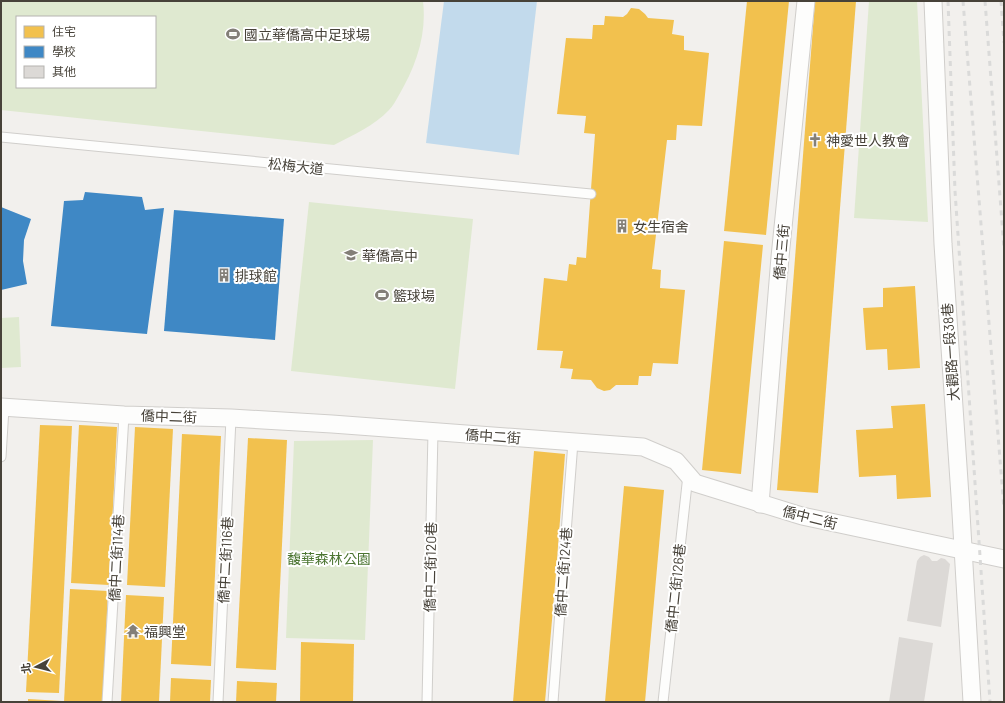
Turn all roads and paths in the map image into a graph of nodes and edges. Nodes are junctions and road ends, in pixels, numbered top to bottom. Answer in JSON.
{"nodes":[{"id":1,"x":806,"y":1,"type":"edge"},
{"id":2,"x":933,"y":1,"type":"edge"},
{"id":3,"x":1,"y":137,"type":"edge"},
{"id":4,"x":591,"y":194,"type":"dead end"},
{"id":5,"x":2,"y":408,"type":"edge"},
{"id":6,"x":124,"y":415,"type":"junction"},
{"id":7,"x":231,"y":418,"type":"junction"},
{"id":8,"x":433,"y":432,"type":"junction"},
{"id":9,"x":573,"y":442,"type":"junction"},
{"id":10,"x":1,"y":457,"type":"edge"},
{"id":11,"x":688,"y":475,"type":"junction"},
{"id":12,"x":760,"y":504,"type":"junction"},
{"id":13,"x":964,"y":550,"type":"junction"},
{"id":14,"x":1004,"y":559,"type":"edge"},
{"id":15,"x":107,"y":702,"type":"edge"},
{"id":16,"x":218,"y":702,"type":"edge"},
{"id":17,"x":427,"y":702,"type":"edge"},
{"id":18,"x":553,"y":702,"type":"edge"},
{"id":19,"x":663,"y":702,"type":"edge"},
{"id":20,"x":972,"y":702,"type":"edge"}],
"edges":[{"from":1,"to":12,"type":"street","name":"僑中三街"},
{"from":2,"to":13,"type":"street","name":"大觀路一段38巷"},
{"from":3,"to":4,"type":"lane","name":"松梅大道"},
{"from":5,"to":6,"type":"street","name":"僑中二街"},
{"from":5,"to":10,"type":"lane"},
{"from":6,"to":7,"type":"street","name":"僑中二街"},
{"from":6,"to":15,"type":"lane","name":"僑中二街114巷"},
{"from":7,"to":8,"type":"street","name":"僑中二街"},
{"from":7,"to":16,"type":"lane","name":"僑中二街116巷"},
{"from":8,"to":9,"type":"street","name":"僑中二街"},
{"from":8,"to":17,"type":"lane","name":"僑中二街120巷"},
{"from":9,"to":11,"type":"street","name":"僑中二街"},
{"from":9,"to":18,"type":"lane","name":"僑中二街124巷"},
{"from":11,"to":12,"type":"street","name":"僑中二街"},
{"from":11,"to":19,"type":"lane","name":"僑中二街126巷"},
{"from":12,"to":13,"type":"street","name":"僑中二街"},
{"from":13,"to":14,"type":"street","name":"僑中二街"},
{"from":13,"to":20,"type":"street","name":"大觀路一段38巷"}]}
